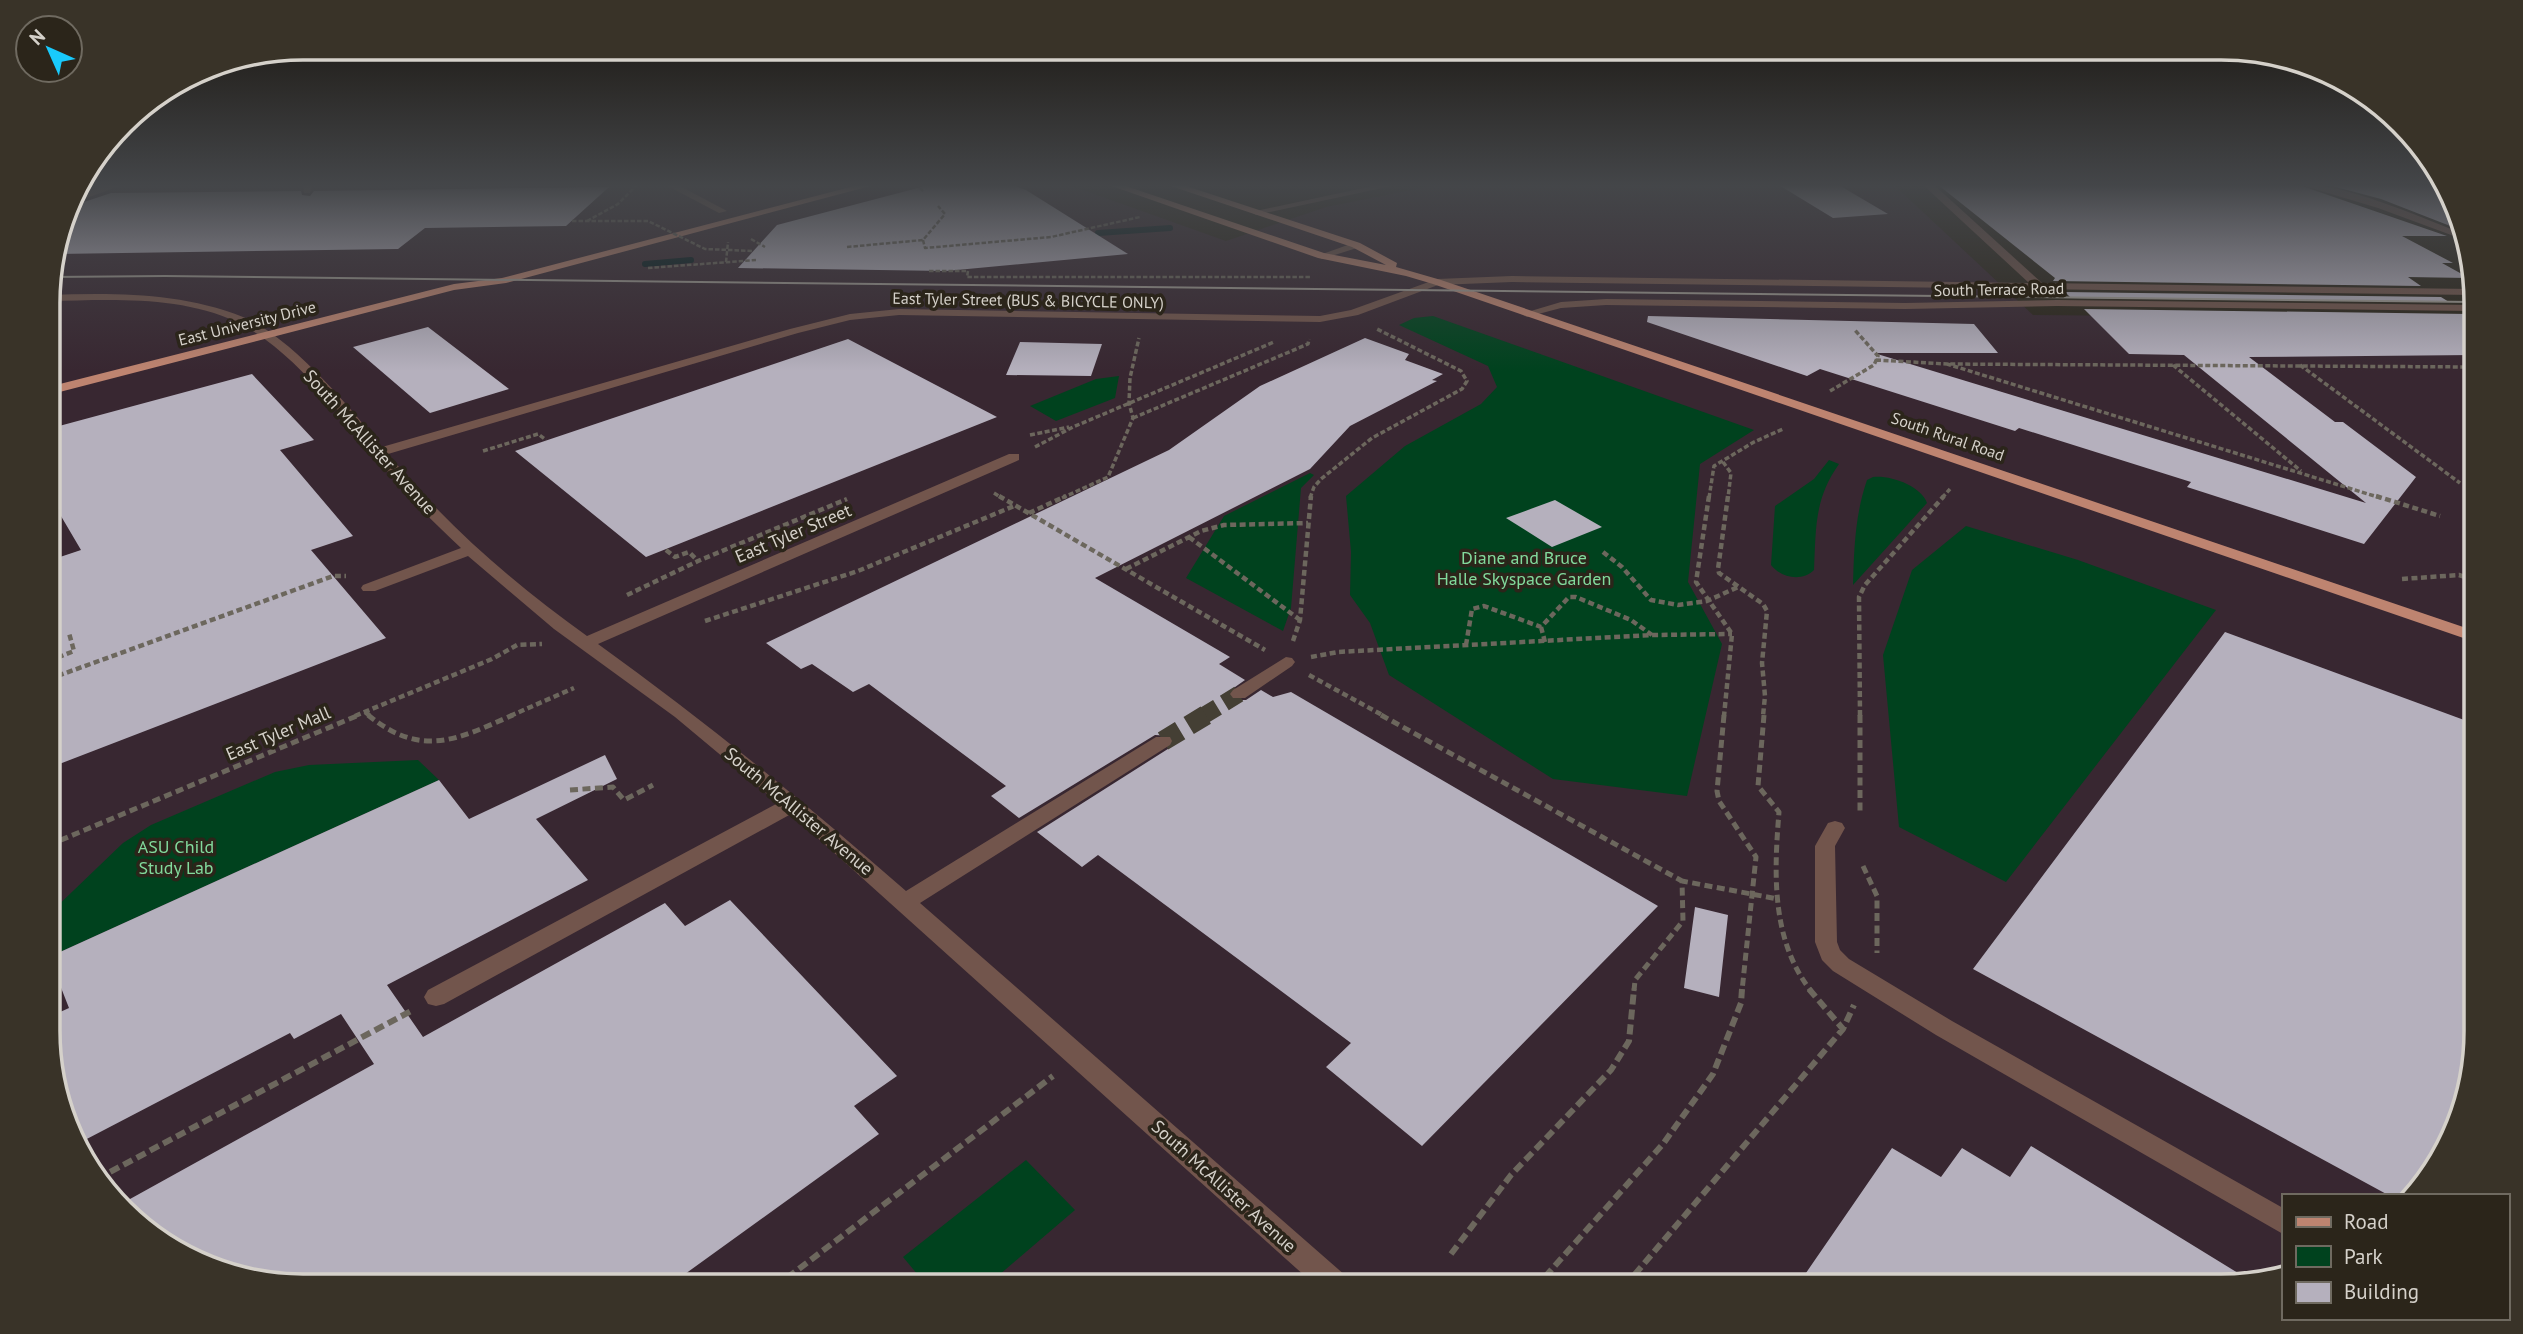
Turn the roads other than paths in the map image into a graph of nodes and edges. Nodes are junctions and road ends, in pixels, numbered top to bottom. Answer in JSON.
{"nodes":[{"id":1,"x":589,"y":246,"type":"edge"},
{"id":2,"x":635,"y":246,"type":"edge"},
{"id":3,"x":1293,"y":246,"type":"edge"},
{"id":4,"x":1352,"y":246,"type":"edge"},
{"id":5,"x":1358,"y":246,"type":"edge"},
{"id":6,"x":1995,"y":246,"type":"edge"},
{"id":7,"x":1322,"y":256,"type":"junction"},
{"id":8,"x":1408,"y":273,"type":"junction"},
{"id":9,"x":1437,"y":282,"type":"junction"},
{"id":10,"x":454,"y":287,"type":"junction"},
{"id":11,"x":2040,"y":287,"type":"junction"},
{"id":12,"x":2463,"y":292,"type":"edge"},
{"id":13,"x":60,"y":298,"type":"edge"},
{"id":14,"x":2464,"y":308,"type":"edge"},
{"id":15,"x":1527,"y":314,"type":"junction"},
{"id":16,"x":265,"y":335,"type":"junction"},
{"id":17,"x":60,"y":388,"type":"edge"},
{"id":18,"x":379,"y":452,"type":"junction"},
{"id":19,"x":1014,"y":457,"type":"road end"},
{"id":20,"x":470,"y":550,"type":"junction"},
{"id":21,"x":369,"y":588,"type":"road end"},
{"id":22,"x":2464,"y":633,"type":"edge"},
{"id":23,"x":586,"y":643,"type":"junction"},
{"id":24,"x":1286,"y":662,"type":"road end"},
{"id":25,"x":1238,"y":694,"type":"tunnel mouth"},
{"id":26,"x":1163,"y":741,"type":"tunnel mouth"},
{"id":27,"x":793,"y":804,"type":"junction"},
{"id":28,"x":1835,"y":828,"type":"dead end"},
{"id":29,"x":904,"y":902,"type":"junction"},
{"id":30,"x":436,"y":997,"type":"road end"},
{"id":31,"x":2282,"y":1221,"type":"edge"},
{"id":32,"x":1322,"y":1274,"type":"edge"}],
"edges":[{"from":1,"to":10,"type":"main road","name":"East University Drive"},
{"from":2,"to":10,"type":"main road","name":"East University Drive"},
{"from":3,"to":7,"type":"main road","name":"South Rural Road"},
{"from":4,"to":7,"type":"street"},
{"from":5,"to":8,"type":"main road","name":"South Rural Road"},
{"from":6,"to":11,"type":"street"},
{"from":7,"to":8,"type":"main road","name":"South Rural Road"},
{"from":8,"to":9,"type":"main road","name":"South Rural Road"},
{"from":9,"to":11,"type":"street","name":"South Terrace Road"},
{"from":9,"to":15,"type":"main road","name":"South Rural Road"},
{"from":9,"to":18,"type":"street","name":"East Tyler Street (BUS & BICYCLE ONLY)"},
{"from":10,"to":16,"type":"main road","name":"East University Drive"},
{"from":11,"to":12,"type":"street","name":"South Terrace Road"},
{"from":13,"to":16,"type":"street","name":"South McAllister Avenue"},
{"from":14,"to":15,"type":"street","name":"South Terrace Road"},
{"from":15,"to":22,"type":"main road","name":"South Rural Road"},
{"from":16,"to":17,"type":"main road","name":"East University Drive"},
{"from":16,"to":18,"type":"street","name":"South McAllister Avenue"},
{"from":18,"to":20,"type":"street","name":"South McAllister Avenue"},
{"from":19,"to":23,"type":"street","name":"East Tyler Street"},
{"from":20,"to":21,"type":"street"},
{"from":20,"to":23,"type":"street","name":"South McAllister Avenue"},
{"from":23,"to":27,"type":"street","name":"South McAllister Avenue"},
{"from":24,"to":25,"type":"street"},
{"from":26,"to":29,"type":"street"},
{"from":27,"to":29,"type":"street","name":"South McAllister Avenue"},
{"from":27,"to":30,"type":"street"},
{"from":28,"to":31,"type":"street"},
{"from":29,"to":32,"type":"street","name":"South McAllister Avenue"}]}
